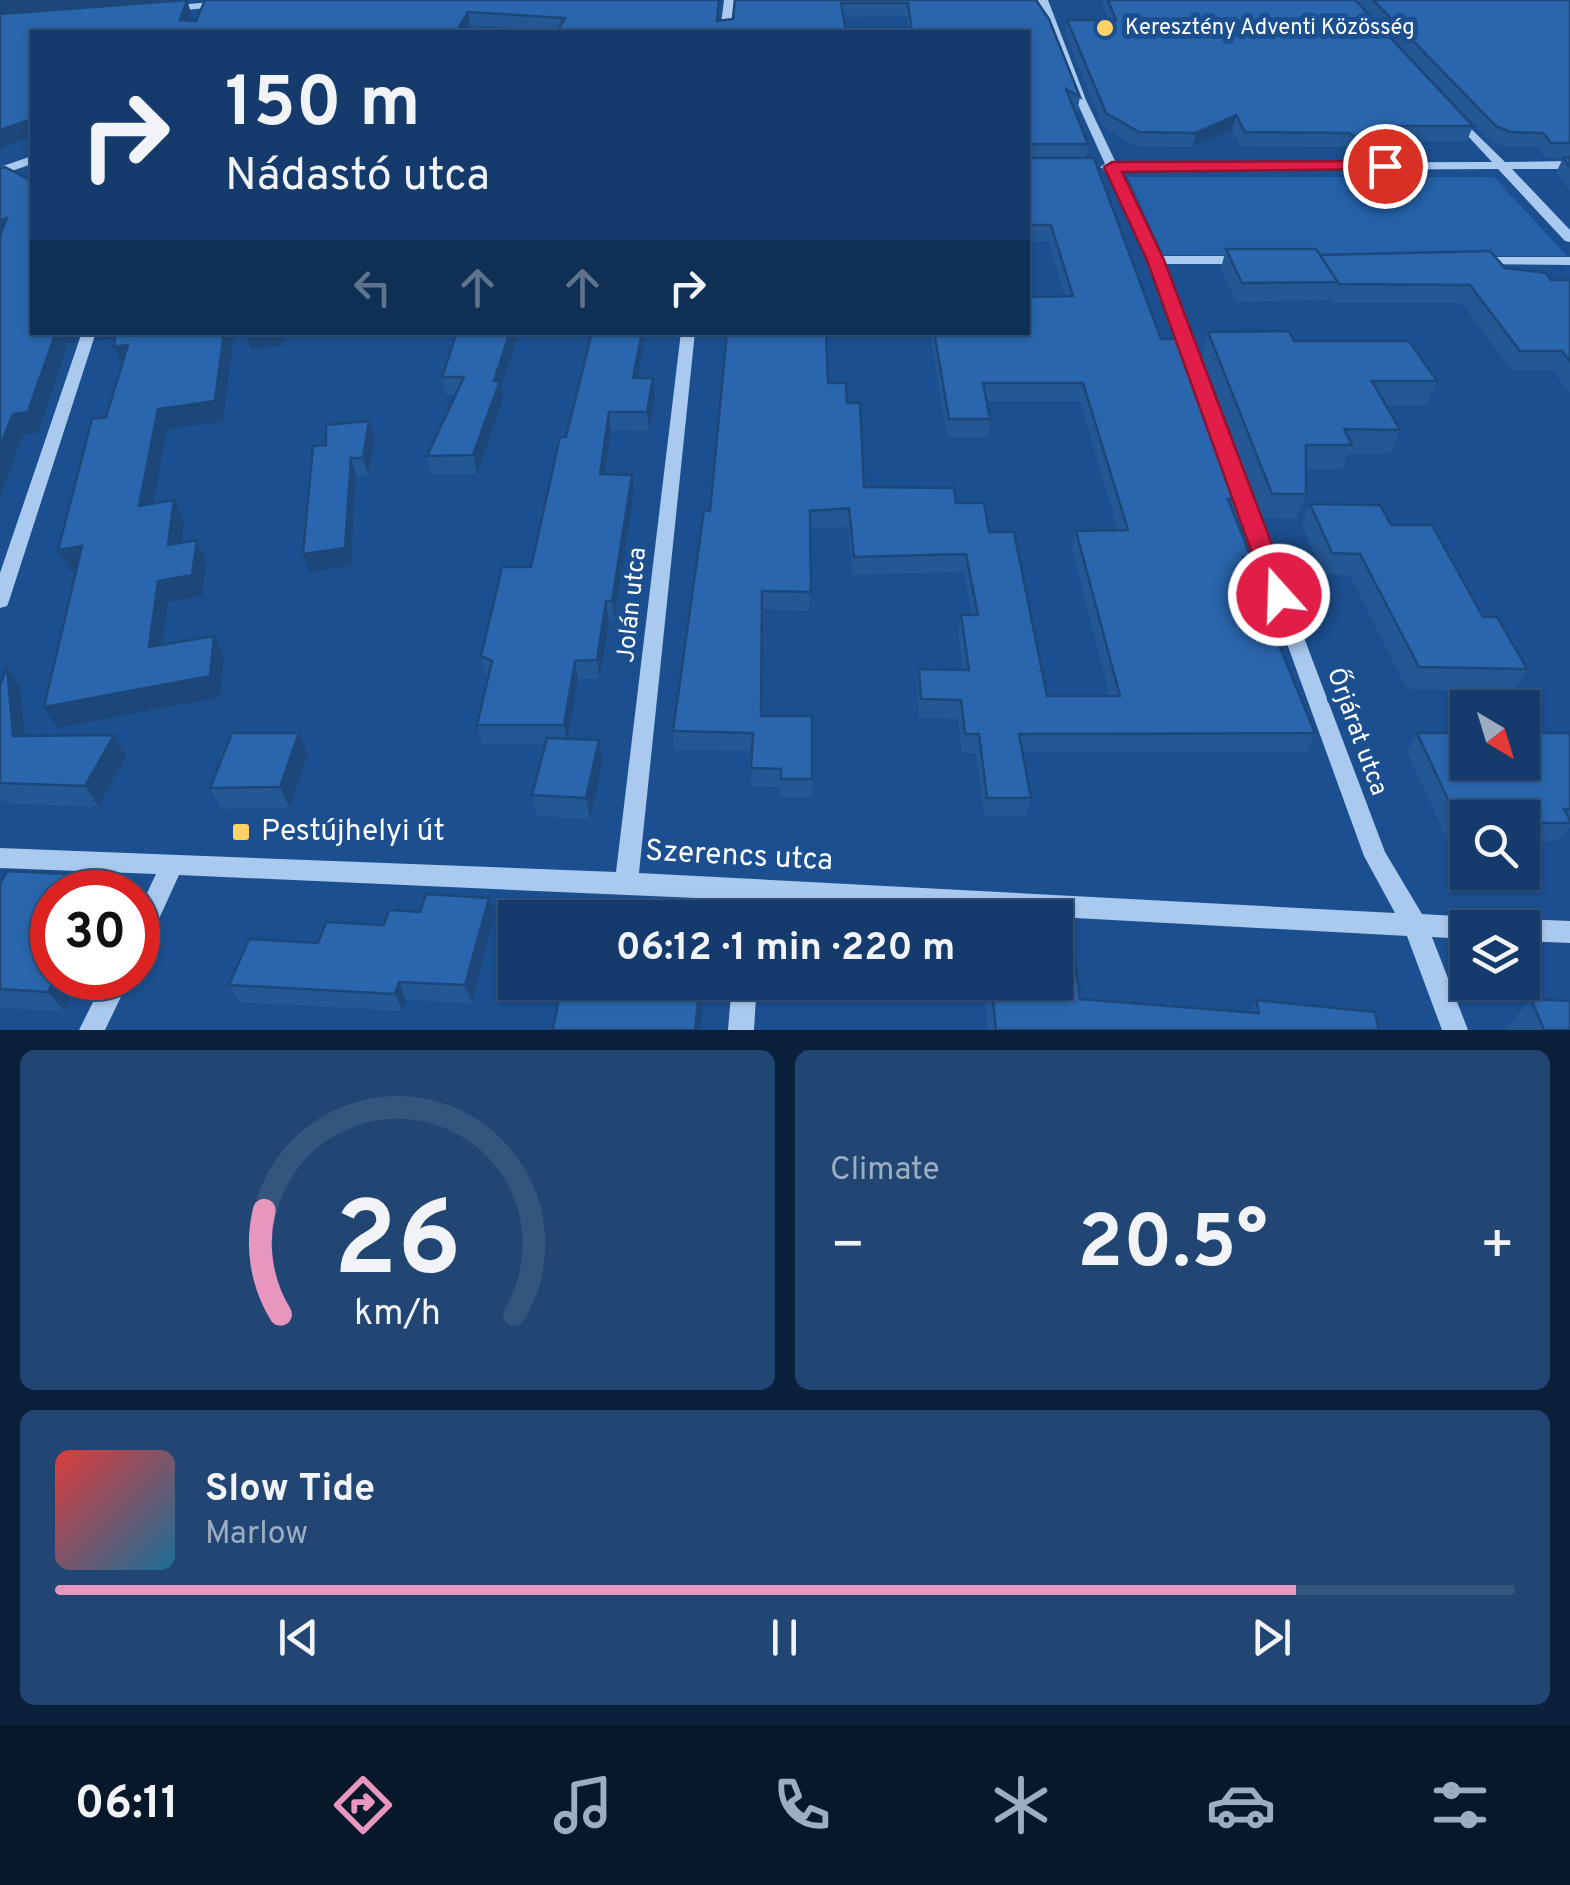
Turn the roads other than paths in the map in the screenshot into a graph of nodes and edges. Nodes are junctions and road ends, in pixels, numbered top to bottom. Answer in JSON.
{"nodes":[{"id":1,"x":729,"y":0,"type":"edge"},
{"id":2,"x":1044,"y":0,"type":"edge"},
{"id":3,"x":204,"y":3,"type":"edge"},
{"id":4,"x":241,"y":3,"type":"edge"},
{"id":5,"x":157,"y":9,"type":"edge"},
{"id":6,"x":198,"y":19,"type":"edge"},
{"id":7,"x":724,"y":30,"type":"edge"},
{"id":8,"x":1450,"y":110,"type":"edge"},
{"id":9,"x":30,"y":161,"type":"edge"},
{"id":10,"x":1570,"y":165,"type":"edge"},
{"id":11,"x":1502,"y":166,"type":"junction"},
{"id":12,"x":1104,"y":167,"type":"junction"},
{"id":13,"x":2,"y":170,"type":"edge"},
{"id":14,"x":18,"y":178,"type":"edge"},
{"id":15,"x":1570,"y":238,"type":"edge"},
{"id":16,"x":1156,"y":260,"type":"junction"},
{"id":17,"x":1254,"y":260,"type":"edge"},
{"id":18,"x":1452,"y":261,"type":"edge"},
{"id":19,"x":1570,"y":262,"type":"edge"},
{"id":20,"x":88,"y":335,"type":"edge"},
{"id":21,"x":688,"y":335,"type":"edge"},
{"id":22,"x":0,"y":602,"type":"edge"},
{"id":23,"x":0,"y":858,"type":"edge"},
{"id":24,"x":172,"y":866,"type":"junction"},
{"id":25,"x":626,"y":883,"type":"junction"},
{"id":26,"x":160,"y":891,"type":"edge"},
{"id":27,"x":753,"y":892,"type":"junction"},
{"id":28,"x":752,"y":900,"type":"edge"},
{"id":29,"x":1415,"y":925,"type":"junction"},
{"id":30,"x":1450,"y":927,"type":"edge"},
{"id":31,"x":1540,"y":931,"type":"edge"},
{"id":32,"x":1570,"y":932,"type":"edge"},
{"id":33,"x":107,"y":1000,"type":"edge"},
{"id":34,"x":744,"y":1000,"type":"edge"},
{"id":35,"x":92,"y":1030,"type":"edge"},
{"id":36,"x":741,"y":1030,"type":"edge"},
{"id":37,"x":1455,"y":1030,"type":"edge"}],
"edges":[{"from":1,"to":7,"type":"street"},
{"from":2,"to":12,"type":"street","name":"Őrjárat utca"},
{"from":3,"to":4,"type":"street"},
{"from":3,"to":5,"type":"street"},
{"from":3,"to":6,"type":"street"},
{"from":8,"to":11,"type":"street"},
{"from":9,"to":13,"type":"street"},
{"from":10,"to":11,"type":"street"},
{"from":11,"to":12,"type":"street"},
{"from":11,"to":15,"type":"street"},
{"from":12,"to":16,"type":"street","name":"Őrjárat utca"},
{"from":13,"to":14,"type":"street"},
{"from":16,"to":17,"type":"street"},
{"from":16,"to":29,"type":"street","name":"Őrjárat utca"},
{"from":18,"to":19,"type":"street"},
{"from":20,"to":22,"type":"street"},
{"from":21,"to":25,"type":"street","name":"Jolán utca"},
{"from":23,"to":24,"type":"street","name":"Szerencs utca"},
{"from":24,"to":25,"type":"street","name":"Szerencs utca"},
{"from":24,"to":26,"type":"street"},
{"from":25,"to":27,"type":"street","name":"Szerencs utca"},
{"from":27,"to":28,"type":"street"},
{"from":27,"to":29,"type":"street","name":"Szerencs utca"},
{"from":29,"to":30,"type":"street","name":"Szerencs utca"},
{"from":29,"to":37,"type":"street","name":"Őrjárat utca"},
{"from":31,"to":32,"type":"street"},
{"from":33,"to":35,"type":"street"},
{"from":34,"to":36,"type":"street"}]}
